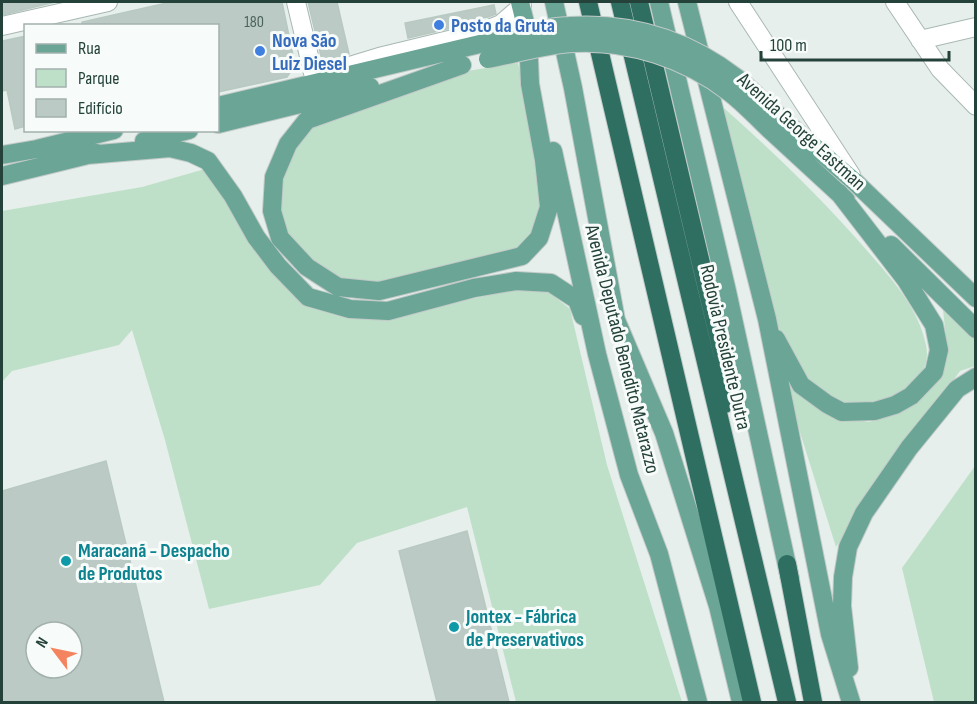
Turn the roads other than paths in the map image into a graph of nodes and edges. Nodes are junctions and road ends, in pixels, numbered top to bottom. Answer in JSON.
{"nodes":[{"id":1,"x":108,"y":2,"type":"edge"},
{"id":2,"x":296,"y":2,"type":"edge"},
{"id":3,"x":554,"y":2,"type":"edge"},
{"id":4,"x":588,"y":2,"type":"edge"},
{"id":5,"x":620,"y":2,"type":"edge"},
{"id":6,"x":639,"y":2,"type":"edge"},
{"id":7,"x":659,"y":2,"type":"edge"},
{"id":8,"x":738,"y":2,"type":"edge"},
{"id":9,"x":895,"y":2,"type":"edge"},
{"id":10,"x":521,"y":4,"type":"edge"},
{"id":11,"x":690,"y":5,"type":"edge"},
{"id":12,"x":2,"y":26,"type":"edge"},
{"id":13,"x":975,"y":27,"type":"edge"},
{"id":14,"x":528,"y":34,"type":"junction"},
{"id":15,"x":920,"y":40,"type":"junction"},
{"id":16,"x":486,"y":51,"type":"junction"},
{"id":17,"x":462,"y":65,"type":"junction"},
{"id":18,"x":314,"y":77,"type":"junction"},
{"id":19,"x":219,"y":100,"type":"edge"},
{"id":20,"x":219,"y":106,"type":"edge"},
{"id":21,"x":975,"y":106,"type":"edge"},
{"id":22,"x":219,"y":124,"type":"edge"},
{"id":23,"x":775,"y":124,"type":"junction"},
{"id":24,"x":95,"y":132,"type":"edge"},
{"id":25,"x":106,"y":132,"type":"edge"},
{"id":26,"x":181,"y":132,"type":"edge"},
{"id":27,"x":37,"y":149,"type":"junction"},
{"id":28,"x":2,"y":155,"type":"edge"},
{"id":29,"x":87,"y":155,"type":"junction"},
{"id":30,"x":2,"y":176,"type":"edge"},
{"id":31,"x":855,"y":182,"type":"junction"},
{"id":32,"x":839,"y":193,"type":"junction"},
{"id":33,"x":975,"y":298,"type":"edge"},
{"id":34,"x":766,"y":319,"type":"junction"},
{"id":35,"x":975,"y":329,"type":"edge"},
{"id":36,"x":597,"y":354,"type":"junction"},
{"id":37,"x":975,"y":377,"type":"edge"},
{"id":38,"x":726,"y":444,"type":"junction"},
{"id":39,"x":787,"y":564,"type":"joint"},
{"id":40,"x":815,"y":697,"type":"edge"},
{"id":41,"x":698,"y":702,"type":"edge"},
{"id":42,"x":741,"y":702,"type":"edge"},
{"id":43,"x":752,"y":702,"type":"edge"},
{"id":44,"x":787,"y":702,"type":"edge"},
{"id":45,"x":851,"y":702,"type":"edge"},
{"id":46,"x":856,"y":702,"type":"edge"}],
"edges":[{"from":1,"to":12,"type":"street"},
{"from":2,"to":18,"type":"street"},
{"from":3,"to":42,"type":"main road"},
{"from":4,"to":43,"type":"highway"},
{"from":5,"to":38,"type":"highway","name":"Rodovia Presidente Dutra"},
{"from":6,"to":38,"type":"highway"},
{"from":7,"to":39,"type":"main road","name":"Rodovia Presidente Dutra"},
{"from":8,"to":31,"type":"street"},
{"from":9,"to":15,"type":"street"},
{"from":10,"to":14,"type":"main road","name":"Avenida Deputado Benedito Matarazzo"},
{"from":10,"to":18,"type":"street"},
{"from":11,"to":34,"type":"main road"},
{"from":13,"to":15,"type":"street"},
{"from":14,"to":17,"type":"main road"},
{"from":14,"to":36,"type":"main road","name":"Avenida Deputado Benedito Matarazzo"},
{"from":15,"to":21,"type":"street"},
{"from":16,"to":17,"type":"main road"},
{"from":16,"to":20,"type":"main road"},
{"from":16,"to":23,"type":"main road","name":"Avenida George Eastman","bridge":true},
{"from":17,"to":22,"type":"main road"},
{"from":18,"to":19,"type":"street"},
{"from":23,"to":31,"type":"main road","name":"Avenida George Eastman"},
{"from":23,"to":32,"type":"main road","name":"Avenida George Eastman"},
{"from":24,"to":27,"type":"street"},
{"from":25,"to":27,"type":"main road"},
{"from":26,"to":29,"type":"main road"},
{"from":27,"to":28,"type":"main road"},
{"from":29,"to":30,"type":"main road"},
{"from":29,"to":36,"type":"main road"},
{"from":31,"to":33,"type":"main road","name":"Avenida George Eastman"},
{"from":32,"to":34,"type":"main road"},
{"from":32,"to":35,"type":"main road","name":"Avenida George Eastman"},
{"from":34,"to":45,"type":"main road"},
{"from":36,"to":41,"type":"main road","name":"Avenida Deputado Benedito Matarazzo"},
{"from":37,"to":46,"type":"main road"},
{"from":38,"to":44,"type":"highway","name":"Rodovia Presidente Dutra"},
{"from":39,"to":40,"type":"highway"}]}
